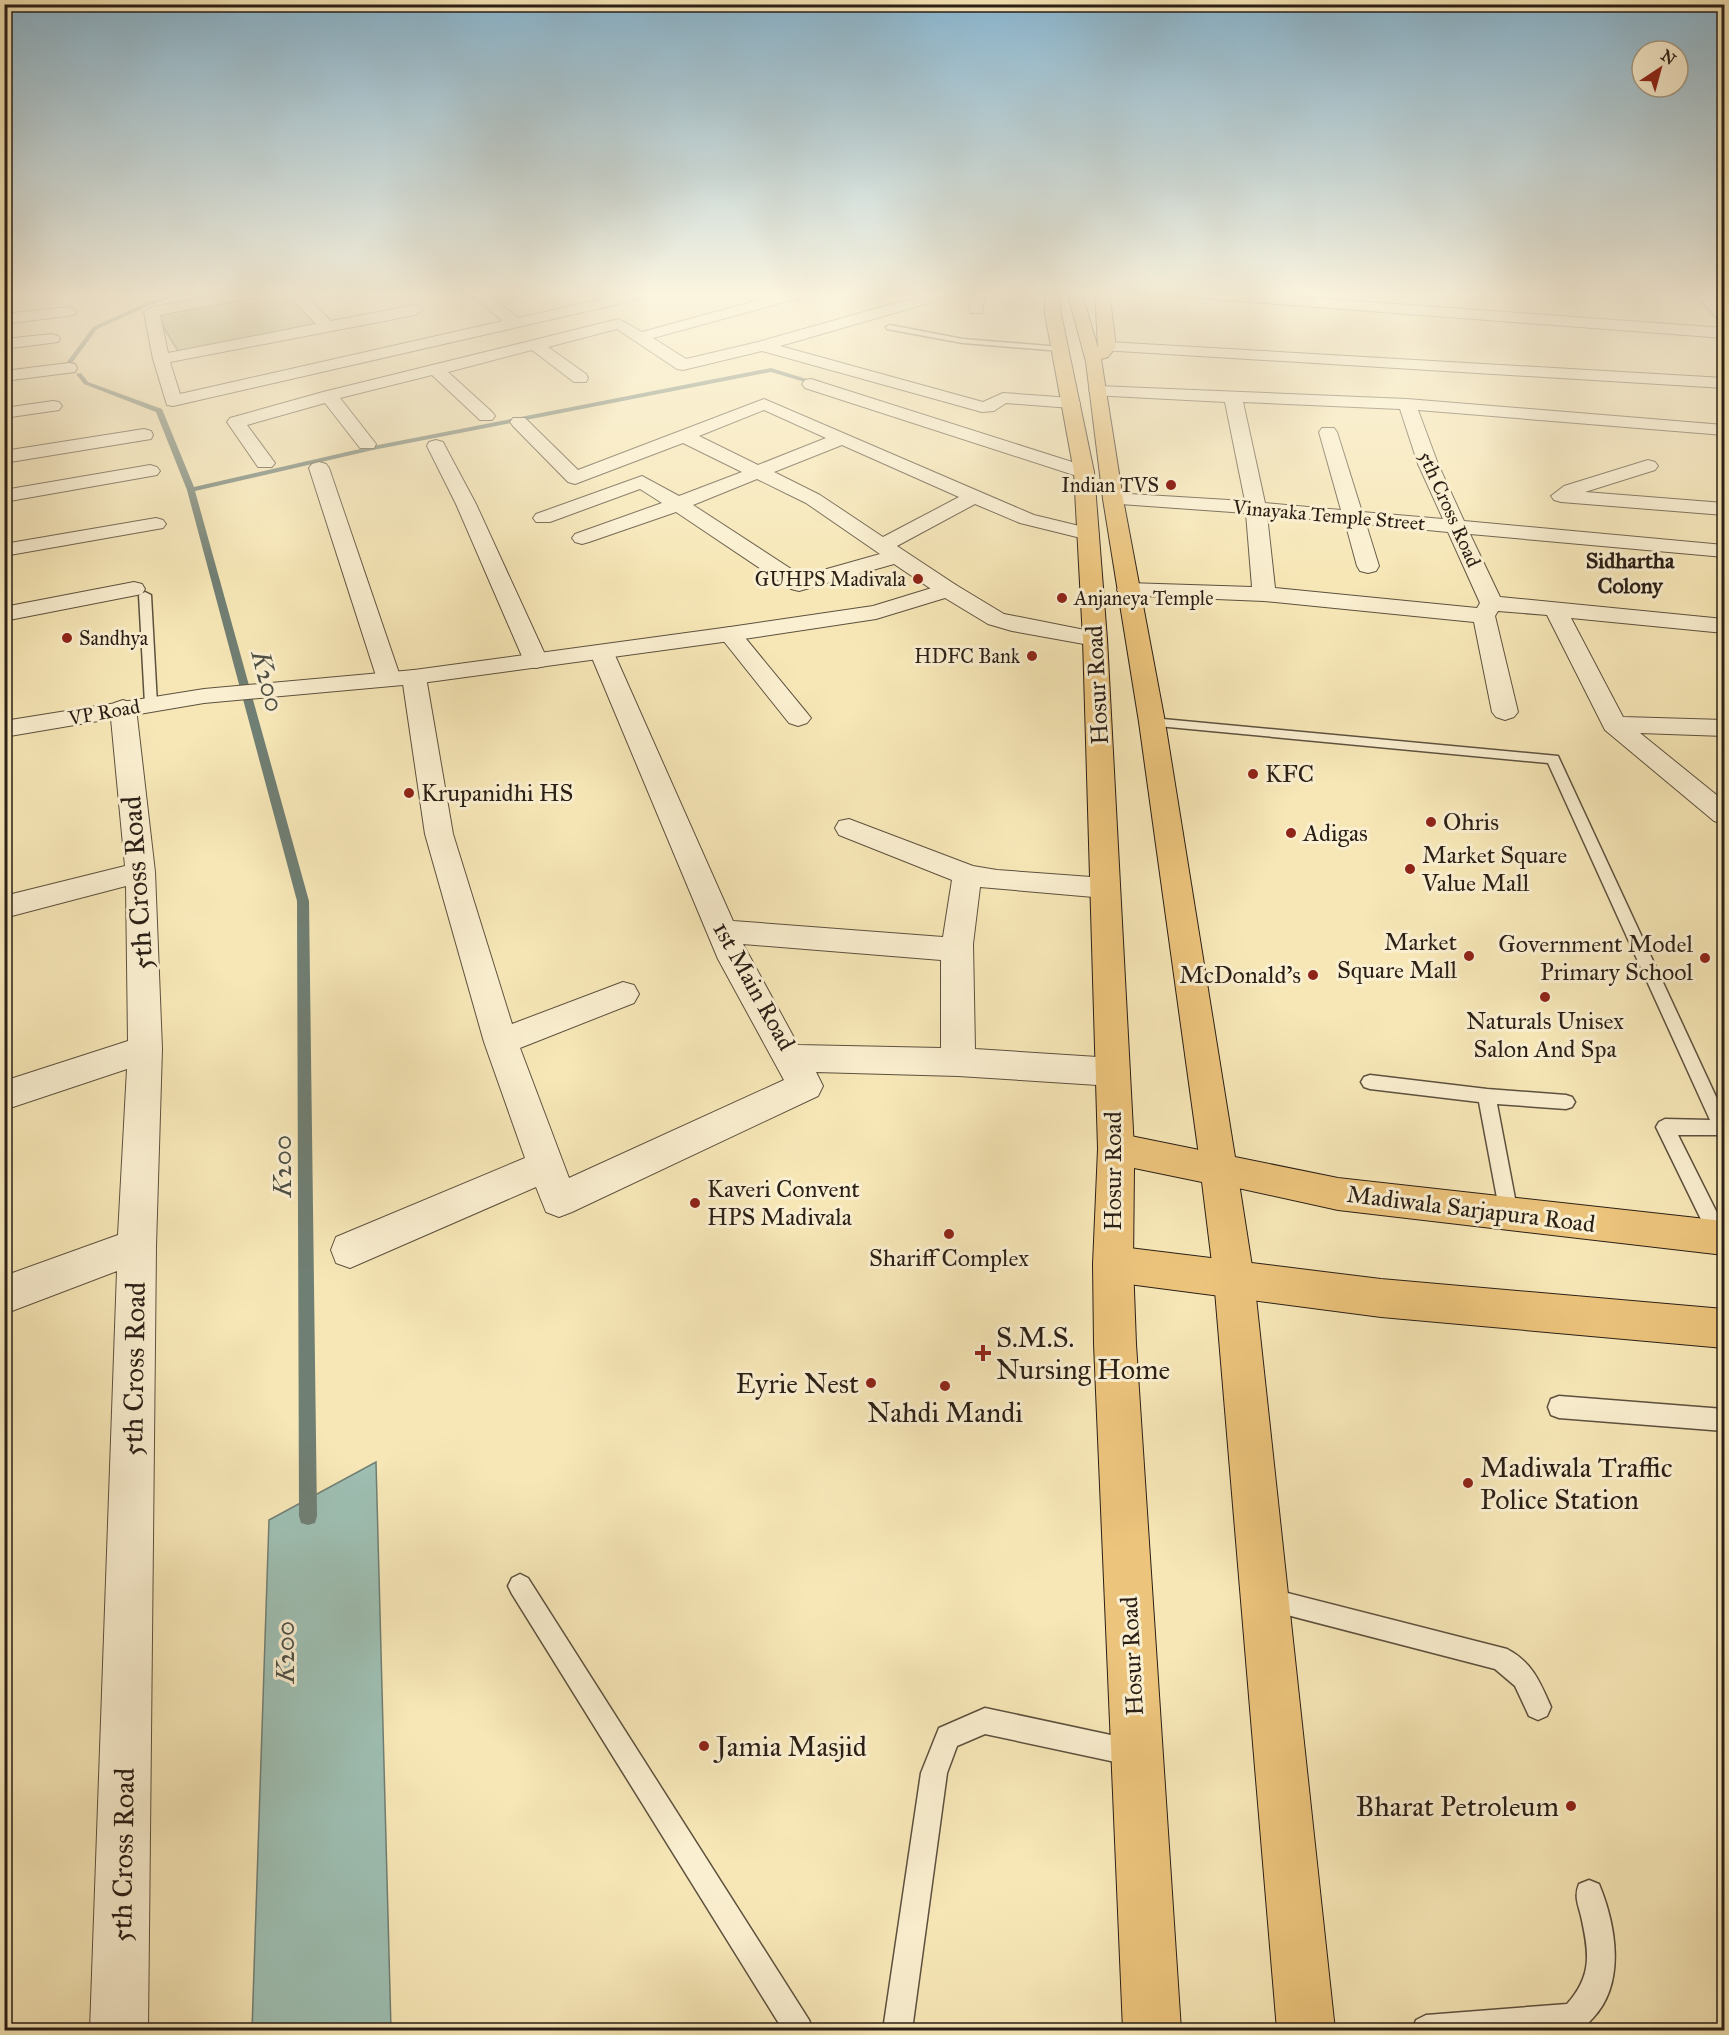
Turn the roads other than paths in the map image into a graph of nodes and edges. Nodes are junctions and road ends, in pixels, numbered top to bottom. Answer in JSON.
{"nodes":[{"id":1,"x":169,"y":386,"type":"edge"},
{"id":2,"x":239,"y":386,"type":"edge"},
{"id":3,"x":370,"y":386,"type":"edge"},
{"id":4,"x":453,"y":386,"type":"edge"},
{"id":5,"x":817,"y":386,"type":"edge"},
{"id":6,"x":906,"y":386,"type":"edge"},
{"id":7,"x":1068,"y":386,"type":"edge"},
{"id":8,"x":1098,"y":386,"type":"edge"},
{"id":9,"x":1098,"y":391,"type":"junction"},
{"id":10,"x":329,"y":396,"type":"junction"},
{"id":11,"x":1233,"y":399,"type":"junction"},
{"id":12,"x":1071,"y":403,"type":"junction"},
{"id":13,"x":1407,"y":404,"type":"junction"},
{"id":14,"x":52,"y":406,"type":"dead end"},
{"id":15,"x":4,"y":413,"type":"edge"},
{"id":16,"x":486,"y":416,"type":"dead end"},
{"id":17,"x":519,"y":422,"type":"dead end"},
{"id":18,"x":1725,"y":430,"type":"edge"},
{"id":19,"x":1328,"y":432,"type":"dead end"},
{"id":20,"x":144,"y":435,"type":"dead end"},
{"id":21,"x":684,"y":436,"type":"junction"},
{"id":22,"x":842,"y":438,"type":"junction"},
{"id":23,"x":368,"y":444,"type":"dead end"},
{"id":24,"x":436,"y":446,"type":"dead end"},
{"id":25,"x":4,"y":457,"type":"edge"},
{"id":26,"x":265,"y":463,"type":"dead end"},
{"id":27,"x":1648,"y":466,"type":"dead end"},
{"id":28,"x":319,"y":468,"type":"dead end"},
{"id":29,"x":150,"y":471,"type":"dead end"},
{"id":30,"x":756,"y":471,"type":"junction"},
{"id":31,"x":1084,"y":472,"type":"junction"},
{"id":32,"x":4,"y":496,"type":"edge"},
{"id":33,"x":975,"y":496,"type":"junction"},
{"id":34,"x":1561,"y":496,"type":"junction"},
{"id":35,"x":1113,"y":499,"type":"junction"},
{"id":36,"x":678,"y":504,"type":"junction"},
{"id":37,"x":1256,"y":508,"type":"junction"},
{"id":38,"x":1725,"y":509,"type":"edge"},
{"id":39,"x":1352,"y":517,"type":"junction"},
{"id":40,"x":543,"y":518,"type":"dead end"},
{"id":41,"x":156,"y":524,"type":"dead end"},
{"id":42,"x":1457,"y":526,"type":"junction"},
{"id":43,"x":1089,"y":534,"type":"junction"},
{"id":44,"x":1560,"y":536,"type":"junction"},
{"id":45,"x":582,"y":538,"type":"dead end"},
{"id":46,"x":4,"y":550,"type":"edge"},
{"id":47,"x":890,"y":551,"type":"junction"},
{"id":48,"x":1725,"y":551,"type":"edge"},
{"id":49,"x":1368,"y":566,"type":"dead end"},
{"id":50,"x":948,"y":590,"type":"junction"},
{"id":51,"x":1128,"y":590,"type":"junction"},
{"id":52,"x":140,"y":592,"type":"joint"},
{"id":53,"x":1264,"y":594,"type":"junction"},
{"id":54,"x":1487,"y":610,"type":"junction"},
{"id":55,"x":1556,"y":610,"type":"junction"},
{"id":56,"x":4,"y":614,"type":"edge"},
{"id":57,"x":1725,"y":626,"type":"edge"},
{"id":58,"x":730,"y":634,"type":"junction"},
{"id":59,"x":1095,"y":639,"type":"junction"},
{"id":60,"x":602,"y":653,"type":"junction"},
{"id":61,"x":536,"y":661,"type":"junction"},
{"id":62,"x":402,"y":678,"type":"junction"},
{"id":63,"x":137,"y":706,"type":"junction"},
{"id":64,"x":1505,"y":712,"type":"dead end"},
{"id":65,"x":798,"y":718,"type":"dead end"},
{"id":66,"x":1152,"y":722,"type":"junction"},
{"id":67,"x":1614,"y":725,"type":"junction"},
{"id":68,"x":1725,"y":728,"type":"edge"},
{"id":69,"x":4,"y":729,"type":"edge"},
{"id":70,"x":1718,"y":804,"type":"edge"},
{"id":71,"x":849,"y":828,"type":"dead end"},
{"id":72,"x":140,"y":872,"type":"junction"},
{"id":73,"x":968,"y":875,"type":"junction"},
{"id":74,"x":1106,"y":888,"type":"junction"},
{"id":75,"x":4,"y":907,"type":"edge"},
{"id":76,"x":722,"y":931,"type":"junction"},
{"id":77,"x":958,"y":950,"type":"junction"},
{"id":78,"x":622,"y":994,"type":"dead end"},
{"id":79,"x":501,"y":1042,"type":"junction"},
{"id":80,"x":145,"y":1049,"type":"junction"},
{"id":81,"x":788,"y":1058,"type":"junction"},
{"id":82,"x":958,"y":1062,"type":"junction"},
{"id":83,"x":1113,"y":1072,"type":"junction"},
{"id":84,"x":1370,"y":1082,"type":"dead end"},
{"id":85,"x":4,"y":1096,"type":"edge"},
{"id":86,"x":1487,"y":1096,"type":"junction"},
{"id":87,"x":1566,"y":1102,"type":"dead end"},
{"id":88,"x":1116,"y":1149,"type":"junction"},
{"id":89,"x":546,"y":1166,"type":"junction"},
{"id":90,"x":1219,"y":1170,"type":"junction"},
{"id":91,"x":1509,"y":1214,"type":"junction"},
{"id":92,"x":1722,"y":1238,"type":"edge"},
{"id":93,"x":136,"y":1246,"type":"junction"},
{"id":94,"x":350,"y":1250,"type":"dead end"},
{"id":95,"x":1113,"y":1264,"type":"junction"},
{"id":96,"x":1234,"y":1279,"type":"junction"},
{"id":97,"x":4,"y":1294,"type":"edge"},
{"id":98,"x":1725,"y":1329,"type":"edge"},
{"id":99,"x":1559,"y":1407,"type":"dead end"},
{"id":100,"x":1725,"y":1420,"type":"edge"},
{"id":101,"x":520,"y":1586,"type":"dead end"},
{"id":102,"x":1264,"y":1599,"type":"junction"},
{"id":103,"x":1538,"y":1707,"type":"dead end"},
{"id":104,"x":1137,"y":1754,"type":"junction"},
{"id":105,"x":1589,"y":1894,"type":"dead end"},
{"id":106,"x":119,"y":2031,"type":"edge"},
{"id":107,"x":799,"y":2031,"type":"edge"},
{"id":108,"x":897,"y":2031,"type":"edge"},
{"id":109,"x":1152,"y":2031,"type":"edge"},
{"id":110,"x":1306,"y":2031,"type":"edge"},
{"id":111,"x":1426,"y":2031,"type":"edge"}],
"edges":[{"from":1,"to":2,"type":"street"},
{"from":3,"to":10,"type":"street"},
{"from":4,"to":16,"type":"street"},
{"from":5,"to":31,"type":"street"},
{"from":6,"to":12,"type":"street"},
{"from":7,"to":12,"type":"main road","name":"Hosur Road"},
{"from":8,"to":9,"type":"main road","name":"Hosur Road"},
{"from":9,"to":11,"type":"street"},
{"from":9,"to":35,"type":"main road","name":"Hosur Road"},
{"from":10,"to":23,"type":"street"},
{"from":10,"to":26,"type":"street"},
{"from":11,"to":13,"type":"street"},
{"from":11,"to":37,"type":"street"},
{"from":12,"to":31,"type":"main road","name":"Hosur Road"},
{"from":13,"to":18,"type":"street"},
{"from":13,"to":42,"type":"street","name":"5th Cross Road"},
{"from":14,"to":15,"type":"street"},
{"from":17,"to":21,"type":"street"},
{"from":19,"to":39,"type":"street"},
{"from":20,"to":25,"type":"street"},
{"from":21,"to":22,"type":"street"},
{"from":21,"to":30,"type":"street"},
{"from":22,"to":30,"type":"street"},
{"from":22,"to":33,"type":"street"},
{"from":24,"to":61,"type":"street"},
{"from":27,"to":34,"type":"street"},
{"from":28,"to":62,"type":"street"},
{"from":29,"to":32,"type":"street"},
{"from":30,"to":36,"type":"street"},
{"from":30,"to":47,"type":"street"},
{"from":31,"to":43,"type":"main road","name":"Hosur Road"},
{"from":33,"to":43,"type":"street"},
{"from":33,"to":47,"type":"street"},
{"from":34,"to":38,"type":"street"},
{"from":34,"to":44,"type":"street"},
{"from":35,"to":37,"type":"street","name":"Vinayaka Temple Street"},
{"from":35,"to":51,"type":"main road","name":"Hosur Road"},
{"from":36,"to":40,"type":"street"},
{"from":36,"to":45,"type":"street"},
{"from":36,"to":47,"type":"street"},
{"from":37,"to":39,"type":"street","name":"Vinayaka Temple Street"},
{"from":37,"to":53,"type":"street"},
{"from":39,"to":42,"type":"street","name":"Vinayaka Temple Street"},
{"from":39,"to":49,"type":"street"},
{"from":41,"to":46,"type":"street"},
{"from":42,"to":44,"type":"street","name":"Vinayaka Temple Street"},
{"from":42,"to":54,"type":"street","name":"5th Cross Road"},
{"from":43,"to":59,"type":"main road","name":"Hosur Road"},
{"from":44,"to":48,"type":"street","name":"Vinayaka Temple Street"},
{"from":47,"to":50,"type":"street"},
{"from":50,"to":58,"type":"street","name":"VP Road"},
{"from":50,"to":59,"type":"street"},
{"from":51,"to":53,"type":"street"},
{"from":51,"to":66,"type":"main road","name":"Hosur Road"},
{"from":52,"to":56,"type":"street"},
{"from":52,"to":63,"type":"lane"},
{"from":53,"to":54,"type":"street"},
{"from":54,"to":55,"type":"street"},
{"from":54,"to":64,"type":"street","name":"5th Cross Road"},
{"from":55,"to":57,"type":"street"},
{"from":55,"to":67,"type":"street"},
{"from":58,"to":60,"type":"street","name":"VP Road"},
{"from":58,"to":65,"type":"street"},
{"from":59,"to":74,"type":"main road","name":"Hosur Road"},
{"from":60,"to":61,"type":"street","name":"VP Road"},
{"from":60,"to":76,"type":"street","name":"1st Main Road"},
{"from":61,"to":62,"type":"street","name":"VP Road"},
{"from":62,"to":63,"type":"street","name":"VP Road"},
{"from":62,"to":79,"type":"street"},
{"from":63,"to":69,"type":"street","name":"VP Road"},
{"from":63,"to":72,"type":"street","name":"5th Cross Road"},
{"from":66,"to":90,"type":"main road","name":"Hosur Road"},
{"from":66,"to":92,"type":"lane"},
{"from":67,"to":68,"type":"street"},
{"from":67,"to":70,"type":"street"},
{"from":71,"to":73,"type":"street"},
{"from":72,"to":75,"type":"street"},
{"from":72,"to":80,"type":"street","name":"5th Cross Road"},
{"from":73,"to":74,"type":"street"},
{"from":73,"to":77,"type":"street"},
{"from":74,"to":83,"type":"main road","name":"Hosur Road"},
{"from":76,"to":77,"type":"street"},
{"from":76,"to":81,"type":"street","name":"1st Main Road"},
{"from":77,"to":82,"type":"street"},
{"from":78,"to":79,"type":"street"},
{"from":79,"to":89,"type":"street"},
{"from":80,"to":85,"type":"street"},
{"from":80,"to":93,"type":"street","name":"5th Cross Road"},
{"from":81,"to":82,"type":"street","name":"1st Main Road"},
{"from":81,"to":89,"type":"street"},
{"from":82,"to":83,"type":"street","name":"1st Main Road"},
{"from":83,"to":88,"type":"main road","name":"Hosur Road"},
{"from":84,"to":86,"type":"lane"},
{"from":86,"to":87,"type":"lane"},
{"from":86,"to":91,"type":"lane"},
{"from":88,"to":90,"type":"main road","name":"Madiwala Sarjapura Road"},
{"from":88,"to":95,"type":"main road","name":"Hosur Road"},
{"from":89,"to":94,"type":"street"},
{"from":90,"to":91,"type":"main road","name":"Madiwala Sarjapura Road"},
{"from":90,"to":96,"type":"main road","name":"Hosur Road"},
{"from":91,"to":92,"type":"main road","name":"Madiwala Sarjapura Road"},
{"from":93,"to":97,"type":"street"},
{"from":93,"to":106,"type":"street","name":"5th Cross Road"},
{"from":95,"to":96,"type":"main road"},
{"from":95,"to":104,"type":"main road","name":"Hosur Road"},
{"from":96,"to":98,"type":"main road"},
{"from":96,"to":102,"type":"main road","name":"Hosur Road"},
{"from":99,"to":100,"type":"lane"},
{"from":101,"to":107,"type":"lane"},
{"from":102,"to":103,"type":"lane"},
{"from":102,"to":110,"type":"main road","name":"Hosur Road"},
{"from":104,"to":108,"type":"lane"},
{"from":104,"to":109,"type":"main road","name":"Hosur Road"},
{"from":105,"to":111,"type":"lane"}]}
